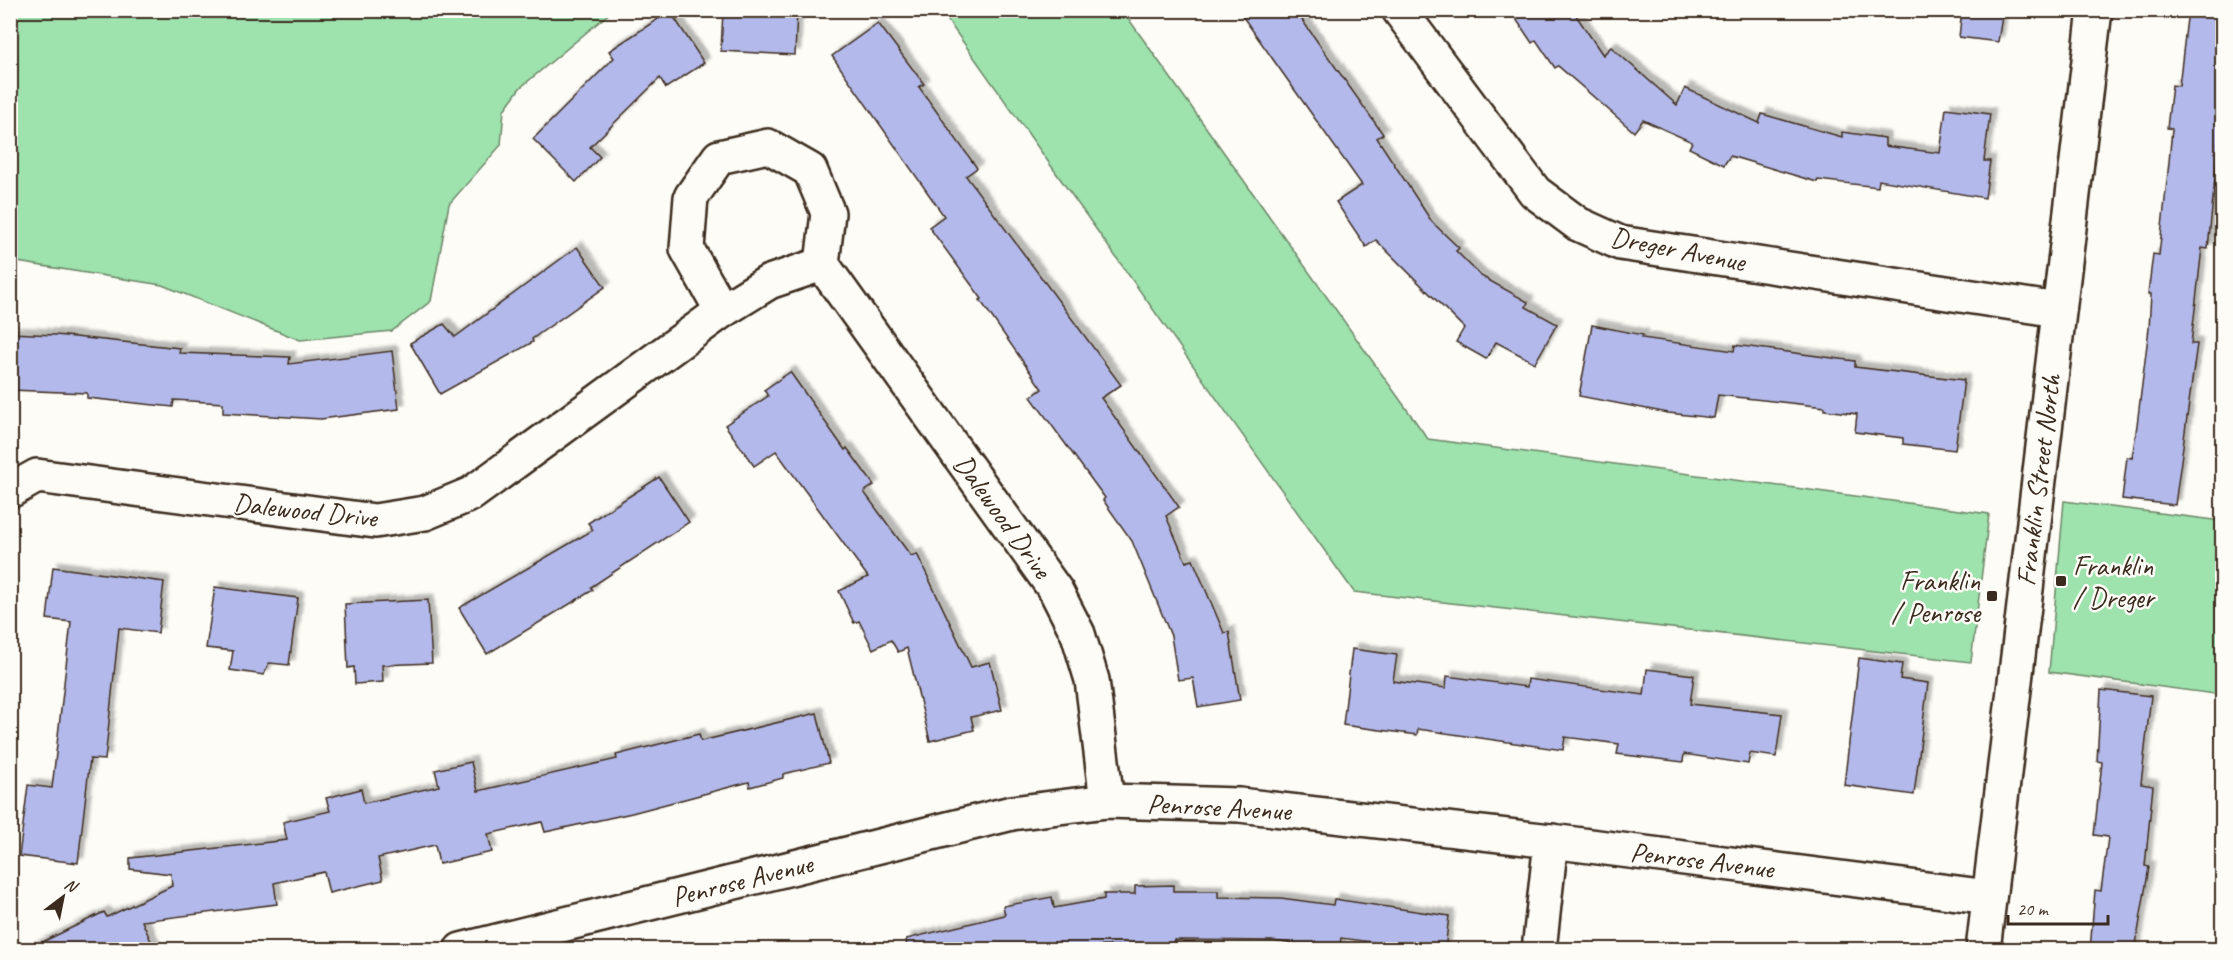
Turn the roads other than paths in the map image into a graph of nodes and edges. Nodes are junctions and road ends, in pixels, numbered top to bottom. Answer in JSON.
{"nodes":[{"id":1,"x":1400,"y":10,"type":"edge"},
{"id":2,"x":2095,"y":10,"type":"edge"},
{"id":3,"x":822,"y":264,"type":"junction"},
{"id":4,"x":2058,"y":310,"type":"junction"},
{"id":5,"x":722,"y":311,"type":"junction"},
{"id":6,"x":10,"y":491,"type":"edge"},
{"id":7,"x":1107,"y":801,"type":"junction"},
{"id":8,"x":1551,"y":841,"type":"junction"},
{"id":9,"x":1989,"y":897,"type":"junction"},
{"id":10,"x":461,"y":950,"type":"edge"},
{"id":11,"x":1539,"y":950,"type":"edge"},
{"id":12,"x":1983,"y":950,"type":"edge"}],
"edges":[{"from":1,"to":4,"type":"street","name":"Dreger Avenue"},
{"from":2,"to":4,"type":"street","name":"Franklin Street North"},
{"from":3,"to":5,"type":"street","name":"Dalewood Drive"},
{"from":3,"to":5,"type":"street"},
{"from":3,"to":7,"type":"street","name":"Dalewood Drive"},
{"from":4,"to":9,"type":"street","name":"Franklin Street North"},
{"from":5,"to":6,"type":"street","name":"Dalewood Drive"},
{"from":7,"to":8,"type":"street","name":"Penrose Avenue"},
{"from":7,"to":10,"type":"street","name":"Penrose Avenue"},
{"from":8,"to":9,"type":"street","name":"Penrose Avenue"},
{"from":8,"to":11,"type":"street"},
{"from":9,"to":12,"type":"street","name":"Franklin Street North"}]}
